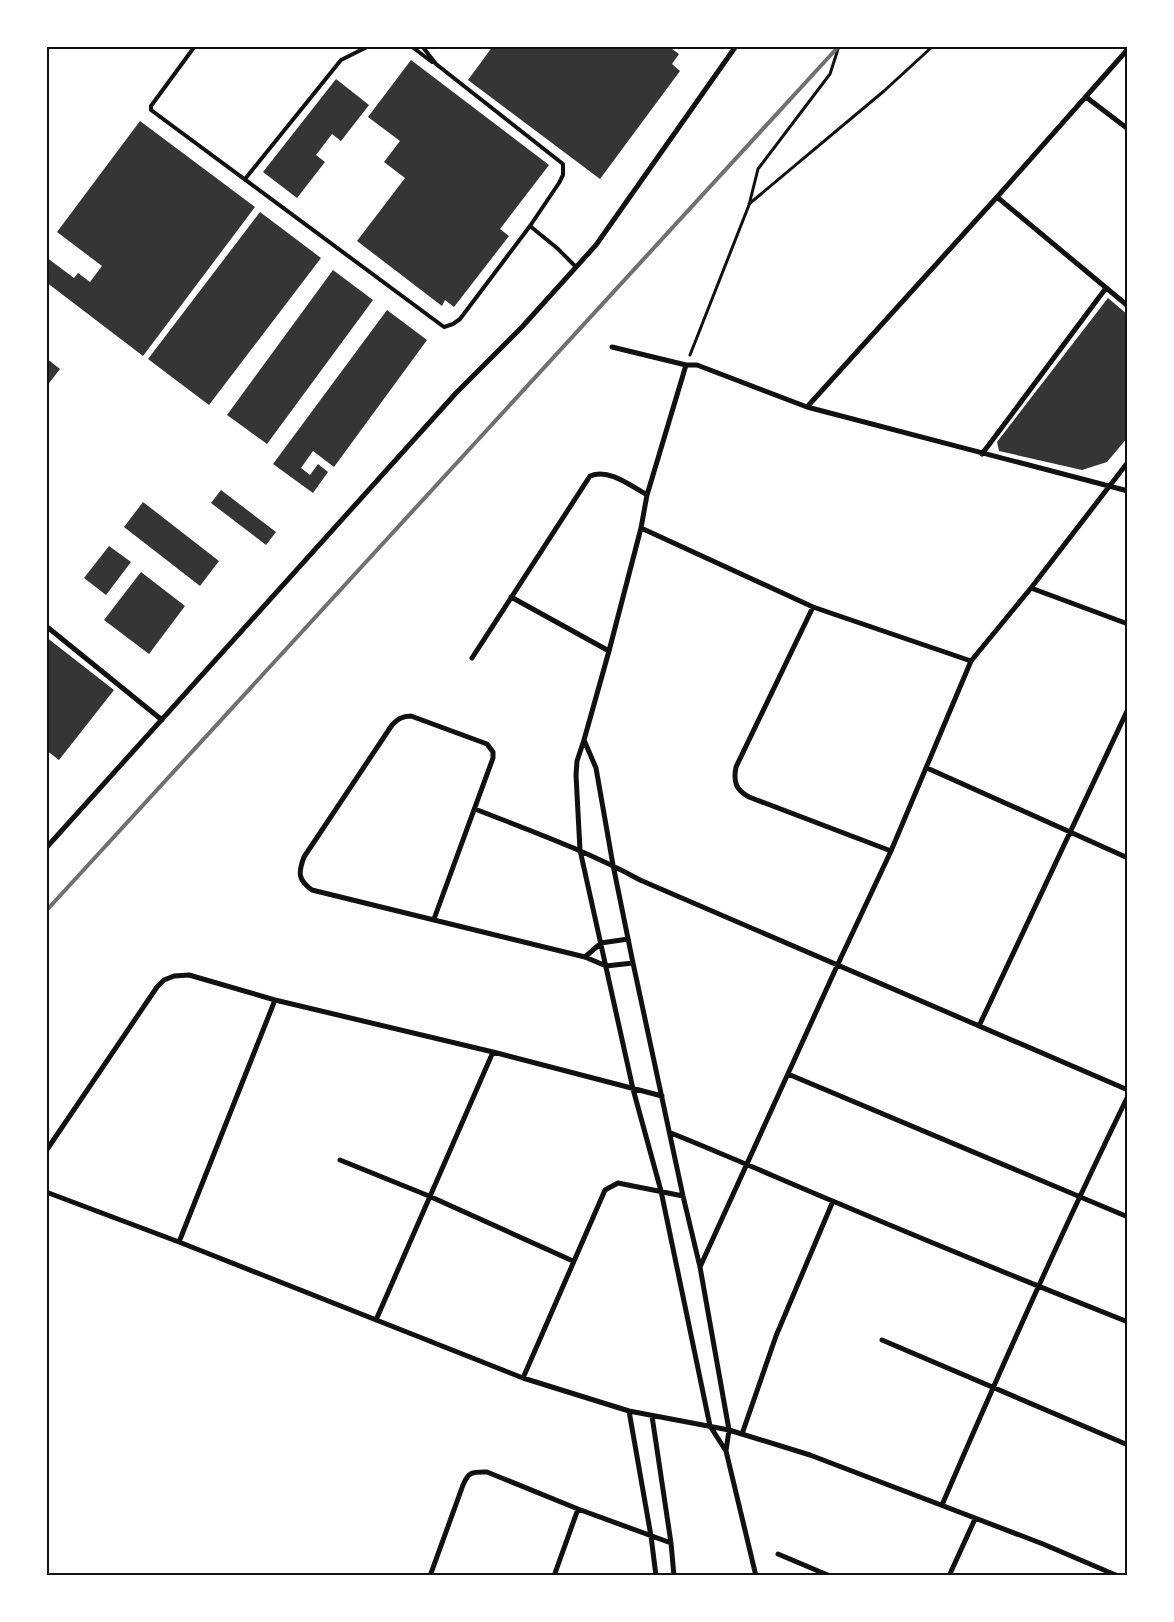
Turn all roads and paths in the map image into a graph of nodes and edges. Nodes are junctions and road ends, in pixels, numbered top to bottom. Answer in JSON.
{"nodes":[{"id":1,"x":195,"y":46,"type":"edge"},
{"id":2,"x":369,"y":46,"type":"edge"},
{"id":3,"x":411,"y":46,"type":"edge"},
{"id":4,"x":422,"y":46,"type":"edge"},
{"id":5,"x":736,"y":46,"type":"edge"},
{"id":6,"x":839,"y":46,"type":"edge"},
{"id":7,"x":933,"y":46,"type":"edge"},
{"id":8,"x":1128,"y":49,"type":"edge"},
{"id":9,"x":436,"y":64,"type":"junction"},
{"id":10,"x":1086,"y":97,"type":"junction"},
{"id":11,"x":1128,"y":129,"type":"edge"},
{"id":12,"x":244,"y":179,"type":"junction"},
{"id":13,"x":997,"y":197,"type":"junction"},
{"id":14,"x":749,"y":205,"type":"junction"},
{"id":15,"x":530,"y":226,"type":"junction"},
{"id":16,"x":576,"y":267,"type":"junction"},
{"id":17,"x":1106,"y":288,"type":"junction"},
{"id":18,"x":1128,"y":306,"type":"edge"},
{"id":19,"x":612,"y":347,"type":"dead end"},
{"id":20,"x":686,"y":365,"type":"junction"},
{"id":21,"x":807,"y":407,"type":"junction"},
{"id":22,"x":982,"y":454,"type":"junction"},
{"id":23,"x":1128,"y":462,"type":"edge"},
{"id":24,"x":1108,"y":486,"type":"junction"},
{"id":25,"x":1128,"y":491,"type":"edge"},
{"id":26,"x":647,"y":495,"type":"junction"},
{"id":27,"x":641,"y":528,"type":"junction"},
{"id":28,"x":1031,"y":588,"type":"junction"},
{"id":29,"x":511,"y":597,"type":"junction"},
{"id":30,"x":813,"y":607,"type":"junction"},
{"id":31,"x":1128,"y":624,"type":"edge"},
{"id":32,"x":46,"y":626,"type":"edge"},
{"id":33,"x":609,"y":651,"type":"junction"},
{"id":34,"x":472,"y":658,"type":"dead end"},
{"id":35,"x":971,"y":661,"type":"junction"},
{"id":36,"x":1128,"y":710,"type":"edge"},
{"id":37,"x":162,"y":720,"type":"junction"},
{"id":38,"x":584,"y":740,"type":"junction"},
{"id":39,"x":927,"y":768,"type":"junction"},
{"id":40,"x":475,"y":809,"type":"junction"},
{"id":41,"x":1069,"y":833,"type":"junction"},
{"id":42,"x":46,"y":848,"type":"edge"},
{"id":43,"x":580,"y":850,"type":"junction"},
{"id":44,"x":891,"y":851,"type":"junction"},
{"id":45,"x":1128,"y":858,"type":"edge"},
{"id":46,"x":613,"y":865,"type":"junction"},
{"id":47,"x":434,"y":919,"type":"junction"},
{"id":48,"x":628,"y":939,"type":"junction"},
{"id":49,"x":601,"y":943,"type":"junction"},
{"id":50,"x":585,"y":957,"type":"junction"},
{"id":51,"x":633,"y":963,"type":"junction"},
{"id":52,"x":606,"y":966,"type":"junction"},
{"id":53,"x":837,"y":966,"type":"junction"},
{"id":54,"x":275,"y":1000,"type":"junction"},
{"id":55,"x":979,"y":1026,"type":"junction"},
{"id":56,"x":493,"y":1052,"type":"junction"},
{"id":57,"x":788,"y":1074,"type":"junction"},
{"id":58,"x":632,"y":1089,"type":"junction"},
{"id":59,"x":1128,"y":1090,"type":"edge"},
{"id":60,"x":662,"y":1096,"type":"junction"},
{"id":61,"x":1128,"y":1096,"type":"edge"},
{"id":62,"x":671,"y":1133,"type":"junction"},
{"id":63,"x":46,"y":1151,"type":"edge"},
{"id":64,"x":340,"y":1160,"type":"dead end"},
{"id":65,"x":748,"y":1163,"type":"junction"},
{"id":66,"x":661,"y":1191,"type":"junction"},
{"id":67,"x":46,"y":1192,"type":"edge"},
{"id":68,"x":429,"y":1196,"type":"junction"},
{"id":69,"x":683,"y":1196,"type":"junction"},
{"id":70,"x":1079,"y":1196,"type":"junction"},
{"id":71,"x":833,"y":1201,"type":"junction"},
{"id":72,"x":1128,"y":1217,"type":"edge"},
{"id":73,"x":179,"y":1242,"type":"junction"},
{"id":74,"x":573,"y":1261,"type":"junction"},
{"id":75,"x":700,"y":1267,"type":"junction"},
{"id":76,"x":1039,"y":1287,"type":"junction"},
{"id":77,"x":376,"y":1320,"type":"junction"},
{"id":78,"x":1128,"y":1322,"type":"edge"},
{"id":79,"x":882,"y":1340,"type":"dead end"},
{"id":80,"x":523,"y":1378,"type":"junction"},
{"id":81,"x":992,"y":1387,"type":"junction"},
{"id":82,"x":630,"y":1411,"type":"junction"},
{"id":83,"x":652,"y":1416,"type":"junction"},
{"id":84,"x":710,"y":1426,"type":"junction"},
{"id":85,"x":729,"y":1430,"type":"junction"},
{"id":86,"x":742,"y":1434,"type":"junction"},
{"id":87,"x":1128,"y":1445,"type":"edge"},
{"id":88,"x":726,"y":1451,"type":"junction"},
{"id":89,"x":942,"y":1506,"type":"junction"},
{"id":90,"x":578,"y":1509,"type":"junction"},
{"id":91,"x":975,"y":1519,"type":"junction"},
{"id":92,"x":651,"y":1536,"type":"junction"},
{"id":93,"x":671,"y":1543,"type":"junction"},
{"id":94,"x":778,"y":1554,"type":"dead end"},
{"id":95,"x":1109,"y":1574,"type":"edge"},
{"id":96,"x":430,"y":1576,"type":"edge"},
{"id":97,"x":554,"y":1576,"type":"edge"},
{"id":98,"x":656,"y":1576,"type":"edge"},
{"id":99,"x":674,"y":1576,"type":"edge"},
{"id":100,"x":756,"y":1576,"type":"edge"},
{"id":101,"x":830,"y":1576,"type":"edge"},
{"id":102,"x":949,"y":1576,"type":"edge"},
{"id":103,"x":1118,"y":1576,"type":"edge"}],
"edges":[{"from":1,"to":12,"type":"lane"},
{"from":2,"to":12,"type":"lane"},
{"from":3,"to":9,"type":"lane"},
{"from":4,"to":9,"type":"lane"},
{"from":5,"to":16,"type":"street"},
{"from":6,"to":14,"type":"path"},
{"from":7,"to":14,"type":"path"},
{"from":8,"to":10,"type":"street"},
{"from":9,"to":15,"type":"lane"},
{"from":10,"to":11,"type":"street"},
{"from":10,"to":13,"type":"street"},
{"from":12,"to":15,"type":"lane"},
{"from":13,"to":17,"type":"street"},
{"from":13,"to":21,"type":"street"},
{"from":14,"to":20,"type":"path"},
{"from":15,"to":16,"type":"lane"},
{"from":16,"to":37,"type":"street"},
{"from":17,"to":18,"type":"street"},
{"from":17,"to":22,"type":"street"},
{"from":19,"to":20,"type":"street"},
{"from":20,"to":21,"type":"street"},
{"from":20,"to":26,"type":"street"},
{"from":21,"to":22,"type":"street"},
{"from":22,"to":24,"type":"street"},
{"from":23,"to":24,"type":"street"},
{"from":24,"to":25,"type":"street"},
{"from":24,"to":28,"type":"street"},
{"from":26,"to":27,"type":"street"},
{"from":26,"to":29,"type":"street"},
{"from":27,"to":30,"type":"street"},
{"from":27,"to":33,"type":"street"},
{"from":28,"to":31,"type":"street"},
{"from":28,"to":35,"type":"street"},
{"from":29,"to":33,"type":"street"},
{"from":29,"to":34,"type":"street"},
{"from":30,"to":35,"type":"street"},
{"from":30,"to":44,"type":"street"},
{"from":32,"to":37,"type":"street"},
{"from":33,"to":38,"type":"street"},
{"from":35,"to":39,"type":"street"},
{"from":36,"to":41,"type":"street"},
{"from":37,"to":42,"type":"street"},
{"from":38,"to":43,"type":"street"},
{"from":38,"to":46,"type":"street"},
{"from":39,"to":41,"type":"street"},
{"from":39,"to":44,"type":"street"},
{"from":40,"to":43,"type":"street"},
{"from":40,"to":47,"type":"street"},
{"from":40,"to":47,"type":"street"},
{"from":41,"to":45,"type":"street"},
{"from":41,"to":55,"type":"street"},
{"from":43,"to":46,"type":"street"},
{"from":43,"to":49,"type":"street"},
{"from":44,"to":53,"type":"street"},
{"from":46,"to":48,"type":"street"},
{"from":46,"to":53,"type":"street"},
{"from":47,"to":50,"type":"street"},
{"from":48,"to":49,"type":"street"},
{"from":48,"to":51,"type":"street"},
{"from":49,"to":50,"type":"street"},
{"from":49,"to":52,"type":"street"},
{"from":50,"to":52,"type":"street"},
{"from":51,"to":52,"type":"street"},
{"from":51,"to":60,"type":"street"},
{"from":52,"to":58,"type":"street"},
{"from":53,"to":55,"type":"street"},
{"from":53,"to":57,"type":"street"},
{"from":54,"to":56,"type":"street"},
{"from":54,"to":63,"type":"street"},
{"from":54,"to":73,"type":"street"},
{"from":55,"to":59,"type":"street"},
{"from":56,"to":58,"type":"street"},
{"from":56,"to":68,"type":"street"},
{"from":57,"to":65,"type":"street"},
{"from":57,"to":70,"type":"street"},
{"from":58,"to":60,"type":"street"},
{"from":58,"to":66,"type":"street"},
{"from":60,"to":62,"type":"street"},
{"from":61,"to":70,"type":"street"},
{"from":62,"to":65,"type":"street"},
{"from":62,"to":69,"type":"street"},
{"from":64,"to":68,"type":"street"},
{"from":65,"to":71,"type":"street"},
{"from":65,"to":75,"type":"street"},
{"from":66,"to":69,"type":"street"},
{"from":66,"to":74,"type":"street"},
{"from":66,"to":84,"type":"street"},
{"from":67,"to":73,"type":"street"},
{"from":68,"to":74,"type":"street"},
{"from":68,"to":77,"type":"street"},
{"from":69,"to":75,"type":"street"},
{"from":70,"to":72,"type":"street"},
{"from":70,"to":76,"type":"street"},
{"from":71,"to":76,"type":"street"},
{"from":71,"to":86,"type":"street"},
{"from":73,"to":77,"type":"street"},
{"from":74,"to":80,"type":"street"},
{"from":75,"to":85,"type":"street"},
{"from":76,"to":78,"type":"street"},
{"from":76,"to":81,"type":"street"},
{"from":77,"to":80,"type":"street"},
{"from":79,"to":81,"type":"street"},
{"from":80,"to":82,"type":"street"},
{"from":81,"to":87,"type":"street"},
{"from":81,"to":89,"type":"street"},
{"from":82,"to":83,"type":"street"},
{"from":82,"to":92,"type":"street"},
{"from":83,"to":84,"type":"street"},
{"from":83,"to":93,"type":"street"},
{"from":84,"to":85,"type":"street"},
{"from":84,"to":88,"type":"street"},
{"from":85,"to":86,"type":"street"},
{"from":85,"to":88,"type":"street"},
{"from":86,"to":89,"type":"street"},
{"from":88,"to":100,"type":"street"},
{"from":89,"to":91,"type":"street"},
{"from":90,"to":92,"type":"street"},
{"from":90,"to":96,"type":"street"},
{"from":90,"to":97,"type":"street"},
{"from":91,"to":95,"type":"street"},
{"from":91,"to":102,"type":"street"},
{"from":92,"to":93,"type":"street"},
{"from":92,"to":98,"type":"street"},
{"from":93,"to":99,"type":"street"},
{"from":94,"to":101,"type":"street"},
{"from":95,"to":103,"type":"street"}]}
